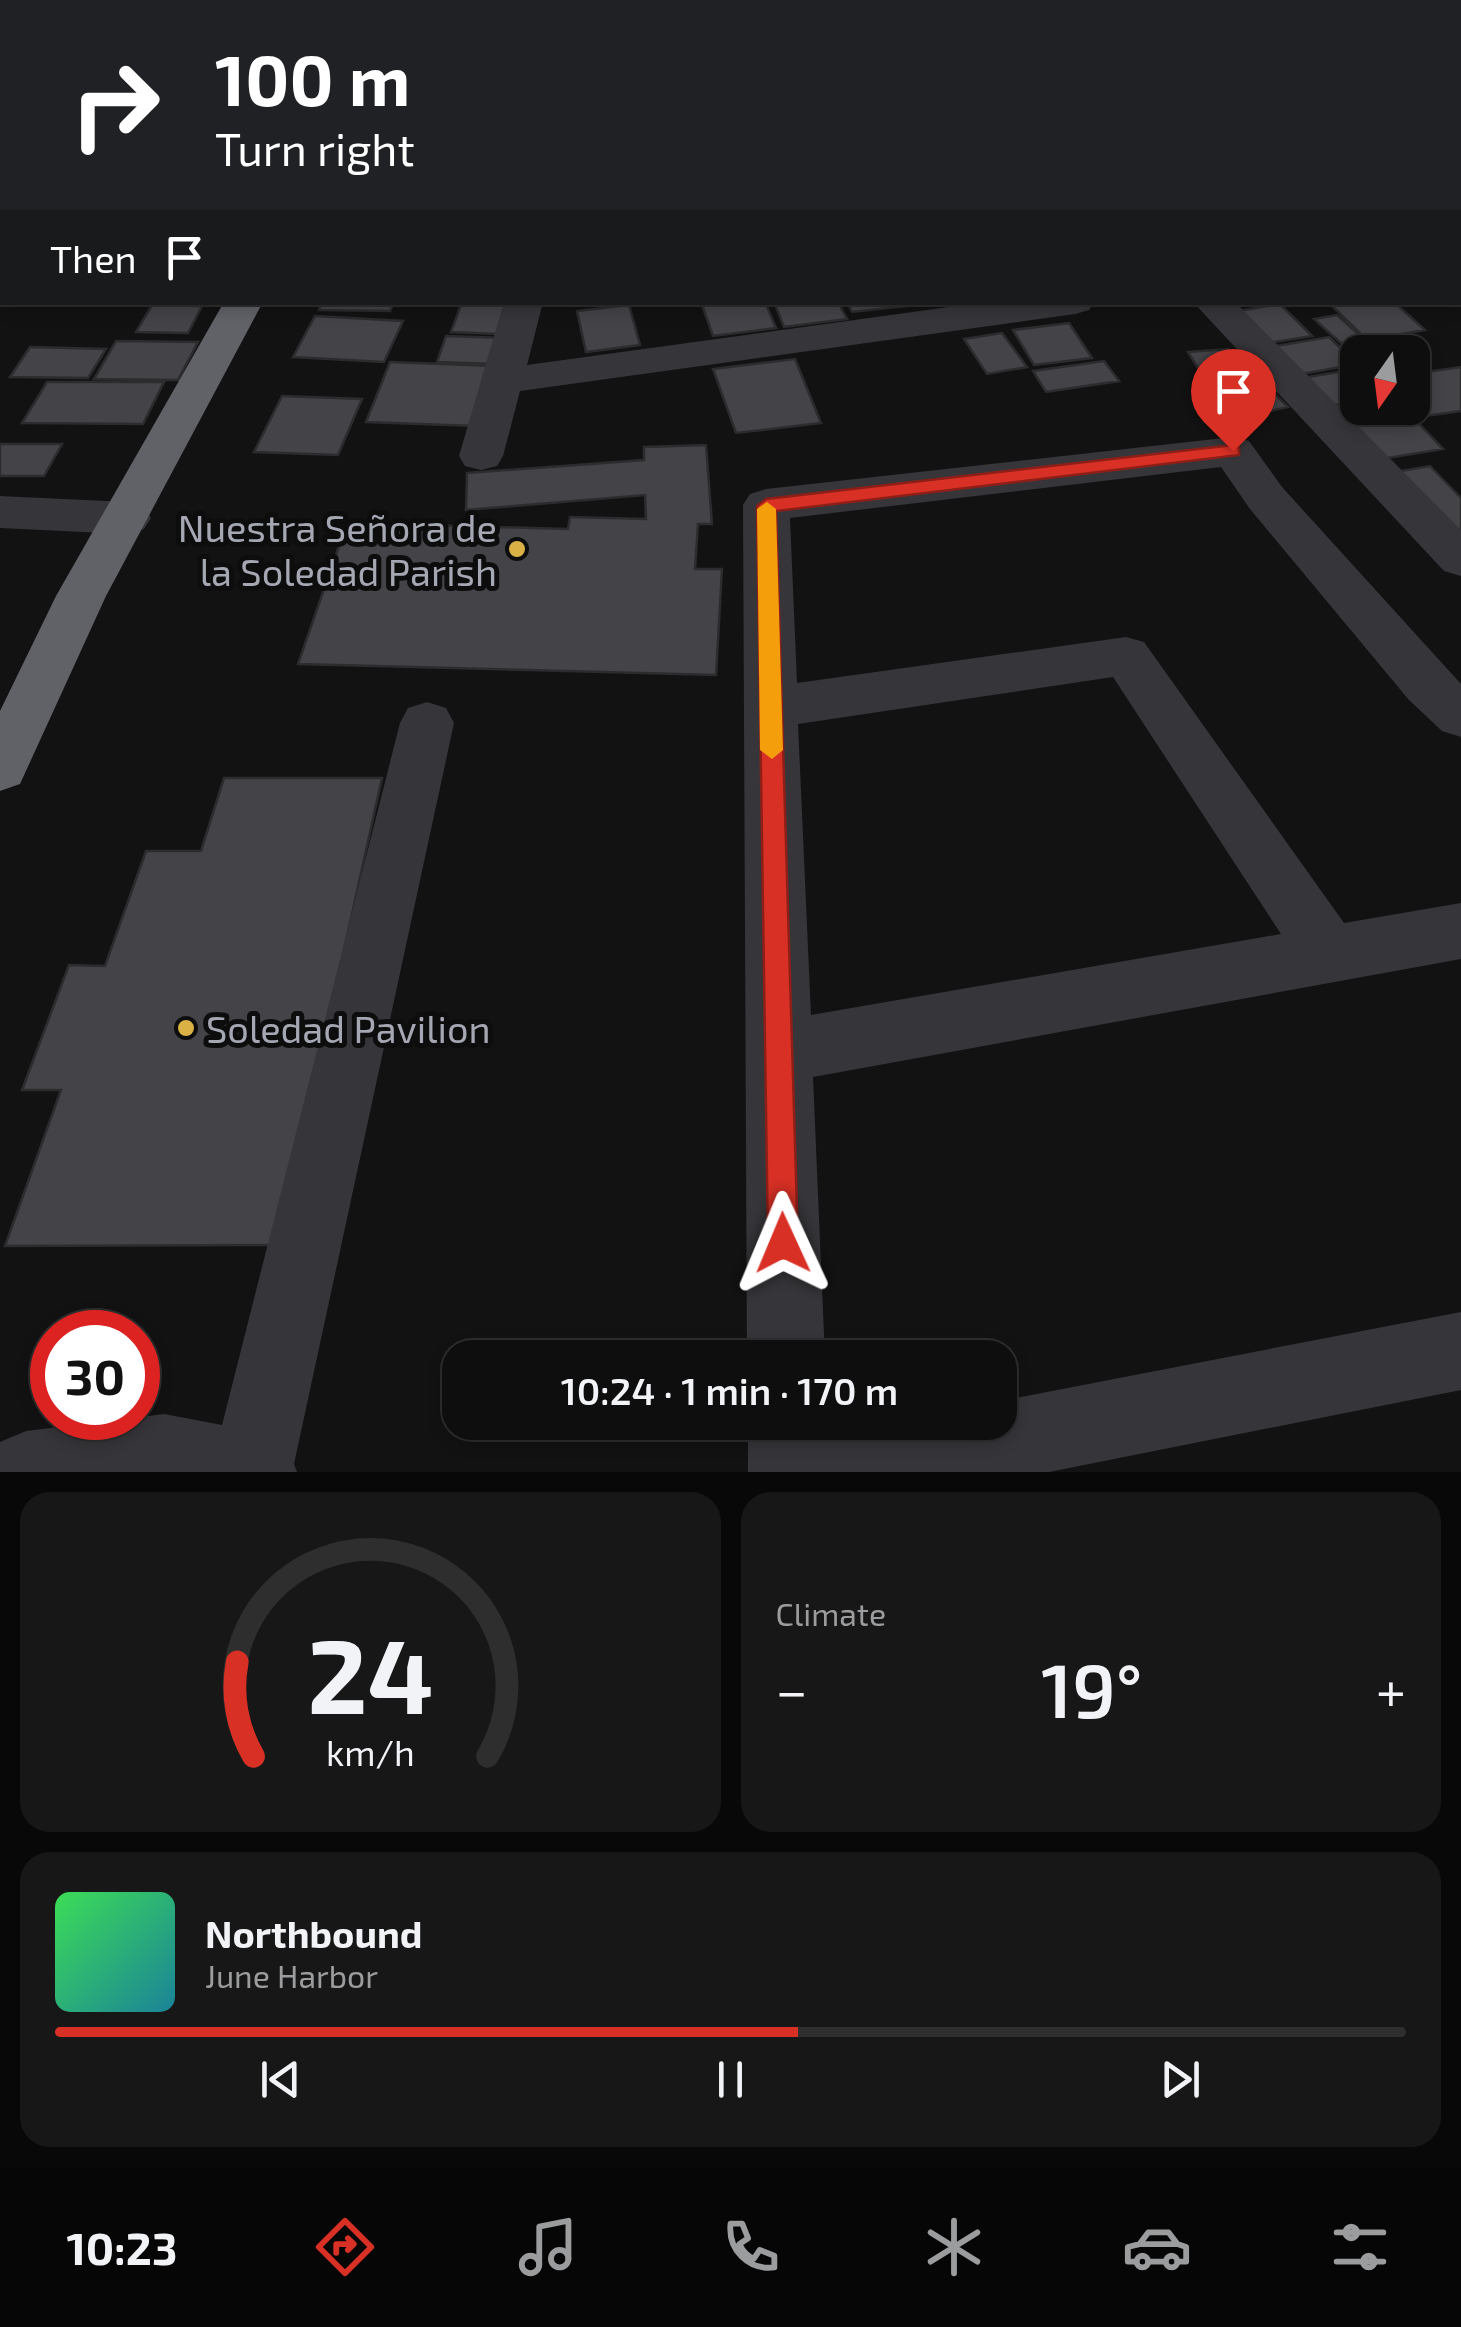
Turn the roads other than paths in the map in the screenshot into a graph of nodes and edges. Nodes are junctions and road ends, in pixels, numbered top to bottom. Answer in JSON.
{"nodes":[{"id":1,"x":242,"y":305,"type":"edge"},
{"id":2,"x":523,"y":305,"type":"edge"},
{"id":3,"x":1054,"y":305,"type":"edge"},
{"id":4,"x":1215,"y":305,"type":"edge"},
{"id":5,"x":504,"y":382,"type":"junction"},
{"id":6,"x":481,"y":456,"type":"dead end"},
{"id":7,"x":0,"y":512,"type":"edge"},
{"id":8,"x":127,"y":518,"type":"junction"},
{"id":9,"x":1461,"y":560,"type":"edge"},
{"id":10,"x":771,"y":708,"type":"junction"},
{"id":11,"x":1461,"y":716,"type":"edge"},
{"id":12,"x":427,"y":723,"type":"dead end"},
{"id":13,"x":0,"y":768,"type":"edge"},
{"id":14,"x":1461,"y":931,"type":"edge"},
{"id":15,"x":1329,"y":954,"type":"junction"},
{"id":16,"x":779,"y":1052,"type":"junction"},
{"id":17,"x":786,"y":1340,"type":"edge"},
{"id":18,"x":1461,"y":1352,"type":"edge"},
{"id":19,"x":788,"y":1440,"type":"edge"},
{"id":20,"x":253,"y":1471,"type":"edge"},
{"id":21,"x":26,"y":1472,"type":"edge"},
{"id":22,"x":789,"y":1472,"type":"edge"},
{"id":23,"x":844,"y":1472,"type":"edge"}],
"edges":[{"from":1,"to":8,"type":"highway"},
{"from":2,"to":5,"type":"street"},
{"from":3,"to":5,"type":"street"},
{"from":4,"to":9,"type":"street"},
{"from":5,"to":6,"type":"street"},
{"from":7,"to":8,"type":"street"},
{"from":8,"to":13,"type":"highway"},
{"from":10,"to":11,"type":"street"},
{"from":10,"to":15,"type":"street"},
{"from":10,"to":16,"type":"street"},
{"from":12,"to":20,"type":"street"},
{"from":14,"to":15,"type":"street"},
{"from":15,"to":16,"type":"street"},
{"from":16,"to":17,"type":"street"},
{"from":18,"to":23,"type":"street"},
{"from":19,"to":22,"type":"street"},
{"from":20,"to":21,"type":"street"}]}
